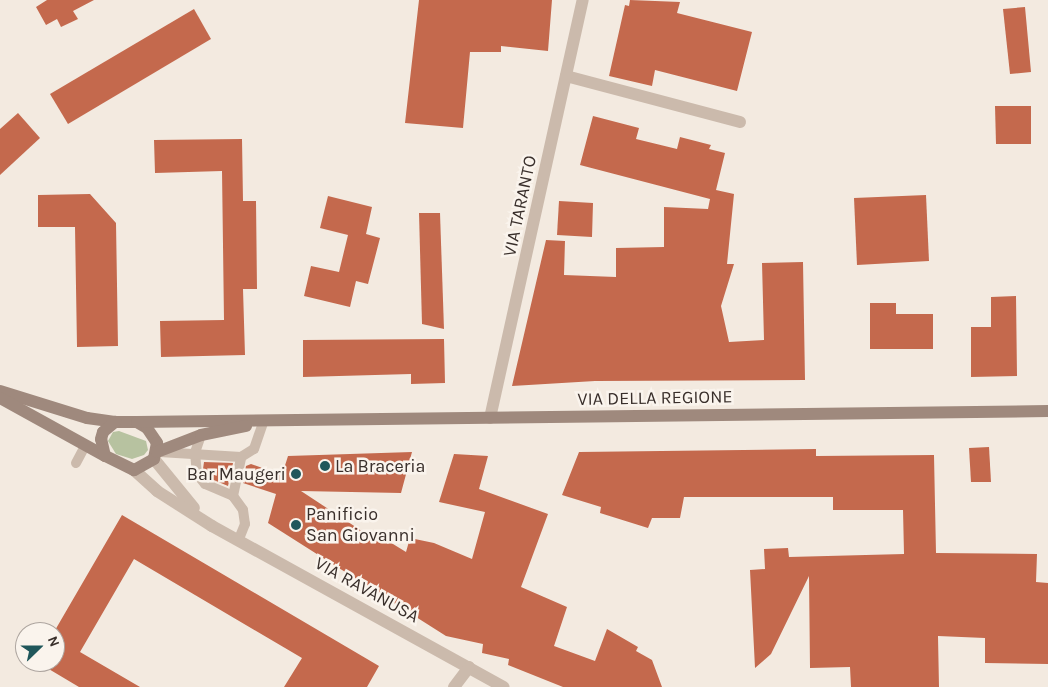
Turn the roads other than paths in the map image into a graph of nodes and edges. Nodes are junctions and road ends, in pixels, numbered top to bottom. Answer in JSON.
{"nodes":[{"id":1,"x":583,"y":0,"type":"edge"},
{"id":2,"x":566,"y":76,"type":"junction"},
{"id":3,"x":740,"y":122,"type":"dead end"},
{"id":4,"x":0,"y":391,"type":"edge"},
{"id":5,"x":0,"y":398,"type":"edge"},
{"id":6,"x":1048,"y":411,"type":"edge"},
{"id":7,"x":490,"y":418,"type":"junction"},
{"id":8,"x":115,"y":422,"type":"junction"},
{"id":9,"x":137,"y":422,"type":"junction"},
{"id":10,"x":263,"y":423,"type":"junction"},
{"id":11,"x":201,"y":435,"type":"junction"},
{"id":12,"x":85,"y":446,"type":"junction"},
{"id":13,"x":195,"y":452,"type":"junction"},
{"id":14,"x":105,"y":456,"type":"junction"},
{"id":15,"x":155,"y":456,"type":"junction"},
{"id":16,"x":241,"y":457,"type":"junction"},
{"id":17,"x":76,"y":463,"type":"dead end"},
{"id":18,"x":134,"y":470,"type":"junction"},
{"id":19,"x":233,"y":496,"type":"junction"},
{"id":20,"x":212,"y":526,"type":"junction"},
{"id":21,"x":239,"y":539,"type":"junction"},
{"id":22,"x":469,"y":667,"type":"junction"},
{"id":23,"x":454,"y":687,"type":"edge"},
{"id":24,"x":504,"y":687,"type":"edge"}],
"edges":[{"from":1,"to":2,"type":"street","name":"VIA TARANTO"},
{"from":2,"to":3,"type":"street"},
{"from":2,"to":7,"type":"street","name":"VIA TARANTO"},
{"from":4,"to":8,"type":"main road"},
{"from":5,"to":12,"type":"main road"},
{"from":6,"to":7,"type":"main road","name":"VIA DELLA REGIONE"},
{"from":7,"to":10,"type":"main road","name":"VIA DELLA REGIONE"},
{"from":8,"to":9,"type":"main road"},
{"from":8,"to":14,"type":"main road"},
{"from":9,"to":10,"type":"main road"},
{"from":9,"to":15,"type":"main road"},
{"from":10,"to":11,"type":"main road"},
{"from":10,"to":16,"type":"lane"},
{"from":11,"to":13,"type":"lane"},
{"from":11,"to":15,"type":"main road"},
{"from":12,"to":14,"type":"main road"},
{"from":12,"to":17,"type":"lane"},
{"from":13,"to":15,"type":"lane"},
{"from":13,"to":16,"type":"lane"},
{"from":13,"to":19,"type":"lane"},
{"from":14,"to":18,"type":"main road"},
{"from":15,"to":18,"type":"main road"},
{"from":15,"to":20,"type":"street"},
{"from":16,"to":19,"type":"lane"},
{"from":18,"to":20,"type":"street"},
{"from":19,"to":21,"type":"lane"},
{"from":20,"to":21,"type":"street","name":"VIA RAVANUSA"},
{"from":21,"to":22,"type":"street","name":"VIA RAVANUSA"},
{"from":22,"to":23,"type":"street"},
{"from":22,"to":24,"type":"street","name":"VIA RAVANUSA"}]}
